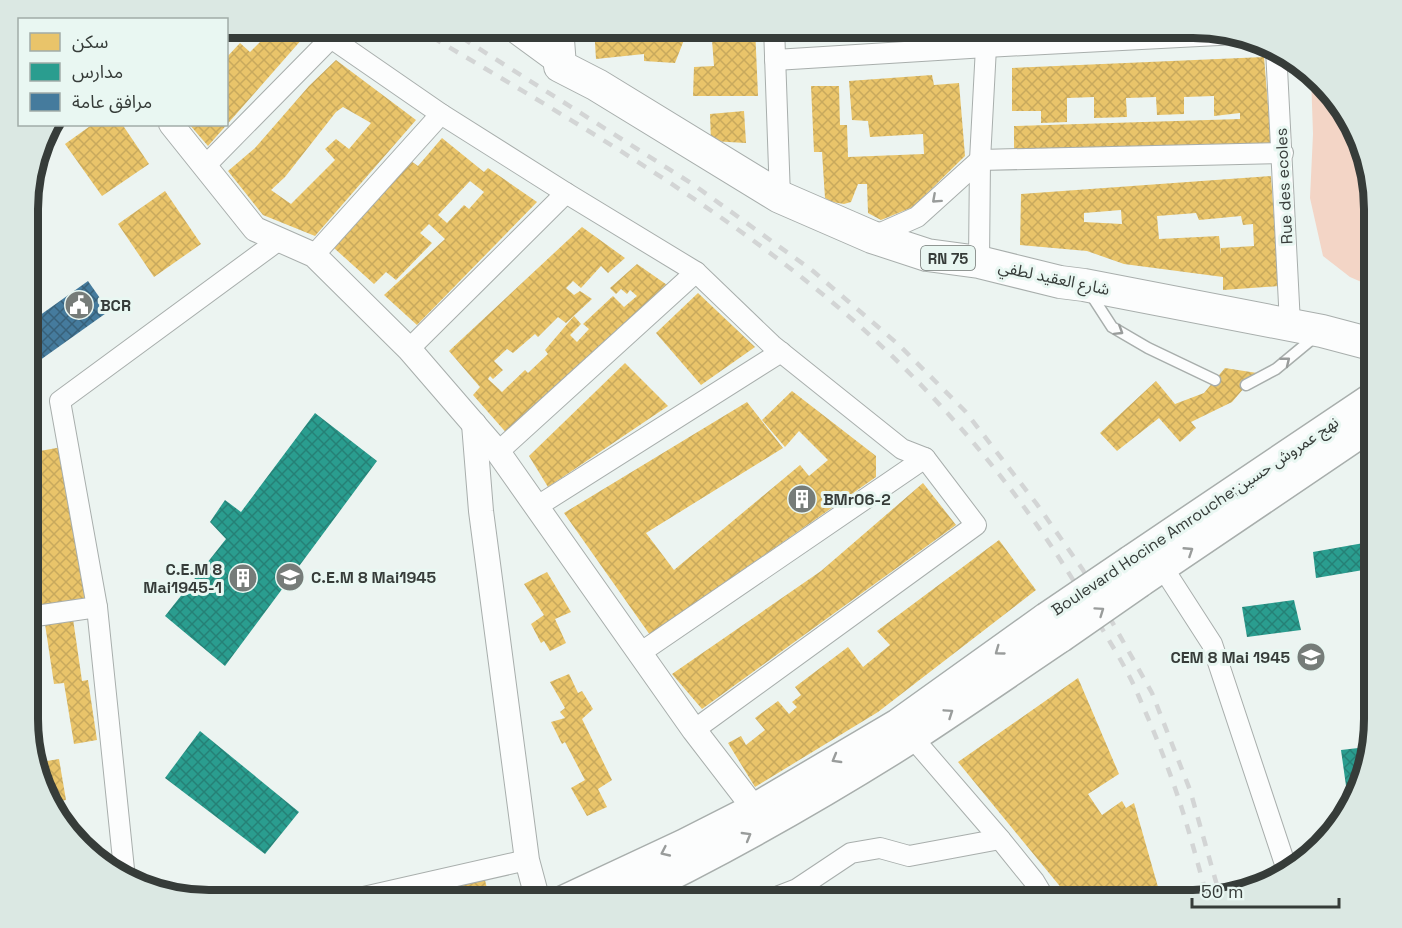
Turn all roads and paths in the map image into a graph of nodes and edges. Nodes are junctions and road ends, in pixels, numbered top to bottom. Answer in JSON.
{"nodes":[{"id":1,"x":320,"y":38,"type":"edge"},
{"id":2,"x":333,"y":38,"type":"edge"},
{"id":3,"x":522,"y":38,"type":"edge"},
{"id":4,"x":558,"y":38,"type":"edge"},
{"id":5,"x":774,"y":38,"type":"edge"},
{"id":6,"x":976,"y":38,"type":"edge"},
{"id":7,"x":985,"y":38,"type":"edge"},
{"id":8,"x":1277,"y":59,"type":"edge"},
{"id":9,"x":775,"y":60,"type":"junction"},
{"id":10,"x":560,"y":66,"type":"junction"},
{"id":11,"x":441,"y":114,"type":"junction"},
{"id":12,"x":173,"y":126,"type":"edge"},
{"id":13,"x":1283,"y":153,"type":"junction"},
{"id":14,"x":980,"y":160,"type":"junction"},
{"id":15,"x":205,"y":166,"type":"junction"},
{"id":16,"x":566,"y":193,"type":"junction"},
{"id":17,"x":780,"y":197,"type":"junction"},
{"id":18,"x":872,"y":237,"type":"junction"},
{"id":19,"x":279,"y":240,"type":"junction"},
{"id":20,"x":314,"y":255,"type":"junction"},
{"id":21,"x":979,"y":262,"type":"junction"},
{"id":22,"x":696,"y":272,"type":"junction"},
{"id":23,"x":1084,"y":285,"type":"junction"},
{"id":24,"x":1290,"y":324,"type":"junction"},
{"id":25,"x":1322,"y":331,"type":"junction"},
{"id":26,"x":1364,"y":342,"type":"edge"},
{"id":27,"x":409,"y":349,"type":"junction"},
{"id":28,"x":781,"y":352,"type":"junction"},
{"id":29,"x":1215,"y":380,"type":"dead end"},
{"id":30,"x":1246,"y":385,"type":"dead end"},
{"id":31,"x":1364,"y":404,"type":"edge"},
{"id":32,"x":474,"y":424,"type":"junction"},
{"id":33,"x":1364,"y":431,"type":"edge"},
{"id":34,"x":498,"y":452,"type":"junction"},
{"id":35,"x":925,"y":458,"type":"junction"},
{"id":36,"x":536,"y":507,"type":"junction"},
{"id":37,"x":1144,"y":570,"type":"junction"},
{"id":38,"x":96,"y":607,"type":"junction"},
{"id":39,"x":38,"y":616,"type":"edge"},
{"id":40,"x":640,"y":653,"type":"junction"},
{"id":41,"x":694,"y":730,"type":"junction"},
{"id":42,"x":906,"y":730,"type":"junction"},
{"id":43,"x":754,"y":808,"type":"junction"},
{"id":44,"x":1000,"y":838,"type":"junction"},
{"id":45,"x":527,"y":860,"type":"junction"},
{"id":46,"x":1285,"y":864,"type":"edge"},
{"id":47,"x":124,"y":868,"type":"edge"},
{"id":48,"x":395,"y":890,"type":"edge"},
{"id":49,"x":535,"y":890,"type":"edge"},
{"id":50,"x":585,"y":890,"type":"edge"},
{"id":51,"x":642,"y":890,"type":"edge"},
{"id":52,"x":794,"y":890,"type":"edge"},
{"id":53,"x":1039,"y":890,"type":"edge"}],
"edges":[{"from":1,"to":15,"type":"street"},
{"from":2,"to":11,"type":"street"},
{"from":3,"to":10,"type":"street"},
{"from":4,"to":10,"type":"main road"},
{"from":5,"to":9,"type":"street"},
{"from":6,"to":9,"type":"street"},
{"from":7,"to":14,"type":"street"},
{"from":8,"to":13,"type":"street","name":"Rue des ecoles"},
{"from":9,"to":17,"type":"street"},
{"from":10,"to":17,"type":"main road","name":"شارع العقيد لطفي","number":"RN 75"},
{"from":11,"to":16,"type":"street"},
{"from":11,"to":20,"type":"street"},
{"from":12,"to":15,"type":"street"},
{"from":13,"to":14,"type":"street"},
{"from":13,"to":24,"type":"street","name":"Rue des ecoles"},
{"from":14,"to":18,"type":"street","one_way":true},
{"from":14,"to":21,"type":"street"},
{"from":15,"to":19,"type":"street"},
{"from":16,"to":22,"type":"street"},
{"from":16,"to":27,"type":"street"},
{"from":17,"to":18,"type":"main road","name":"شارع العقيد لطفي","number":"RN 75"},
{"from":18,"to":21,"type":"main road","name":"شارع العقيد لطفي","number":"RN 75"},
{"from":19,"to":20,"type":"street"},
{"from":19,"to":38,"type":"street"},
{"from":20,"to":27,"type":"street"},
{"from":21,"to":23,"type":"main road","name":"شارع العقيد لطفي","number":"RN 75"},
{"from":22,"to":28,"type":"street"},
{"from":22,"to":34,"type":"street"},
{"from":23,"to":24,"type":"main road","name":"شارع العقيد لطفي","number":"RN 75"},
{"from":23,"to":29,"type":"lane","one_way":true},
{"from":24,"to":25,"type":"main road","name":"شارع العقيد لطفي","number":"RN 75"},
{"from":25,"to":26,"type":"main road","name":"شارع العقيد لطفي","number":"RN 75"},
{"from":30,"to":25,"type":"lane","one_way":true},
{"from":27,"to":32,"type":"street"},
{"from":28,"to":35,"type":"street"},
{"from":28,"to":36,"type":"street"},
{"from":31,"to":37,"type":"main road","name":"Boulevard Hocine Amrouche;نهج عمروش حسين"},
{"from":32,"to":34,"type":"street"},
{"from":32,"to":45,"type":"street"},
{"from":37,"to":33,"type":"main road","name":"Boulevard Hocine Amrouche;نهج عمروش حسين","one_way":true},
{"from":34,"to":36,"type":"street"},
{"from":35,"to":40,"type":"street"},
{"from":35,"to":41,"type":"street"},
{"from":36,"to":40,"type":"street"},
{"from":37,"to":42,"type":"main road","name":"Boulevard Hocine Amrouche;نهج عمروش حسين","bridge":true},
{"from":37,"to":46,"type":"street"},
{"from":38,"to":39,"type":"street"},
{"from":38,"to":47,"type":"street"},
{"from":40,"to":41,"type":"street"},
{"from":41,"to":43,"type":"street"},
{"from":42,"to":43,"type":"main road","one_way":true},
{"from":42,"to":44,"type":"street"},
{"from":51,"to":42,"type":"main road","one_way":true},
{"from":43,"to":50,"type":"main road","one_way":true},
{"from":44,"to":52,"type":"street"},
{"from":44,"to":53,"type":"street"},
{"from":45,"to":48,"type":"street"},
{"from":45,"to":49,"type":"street"}]}
